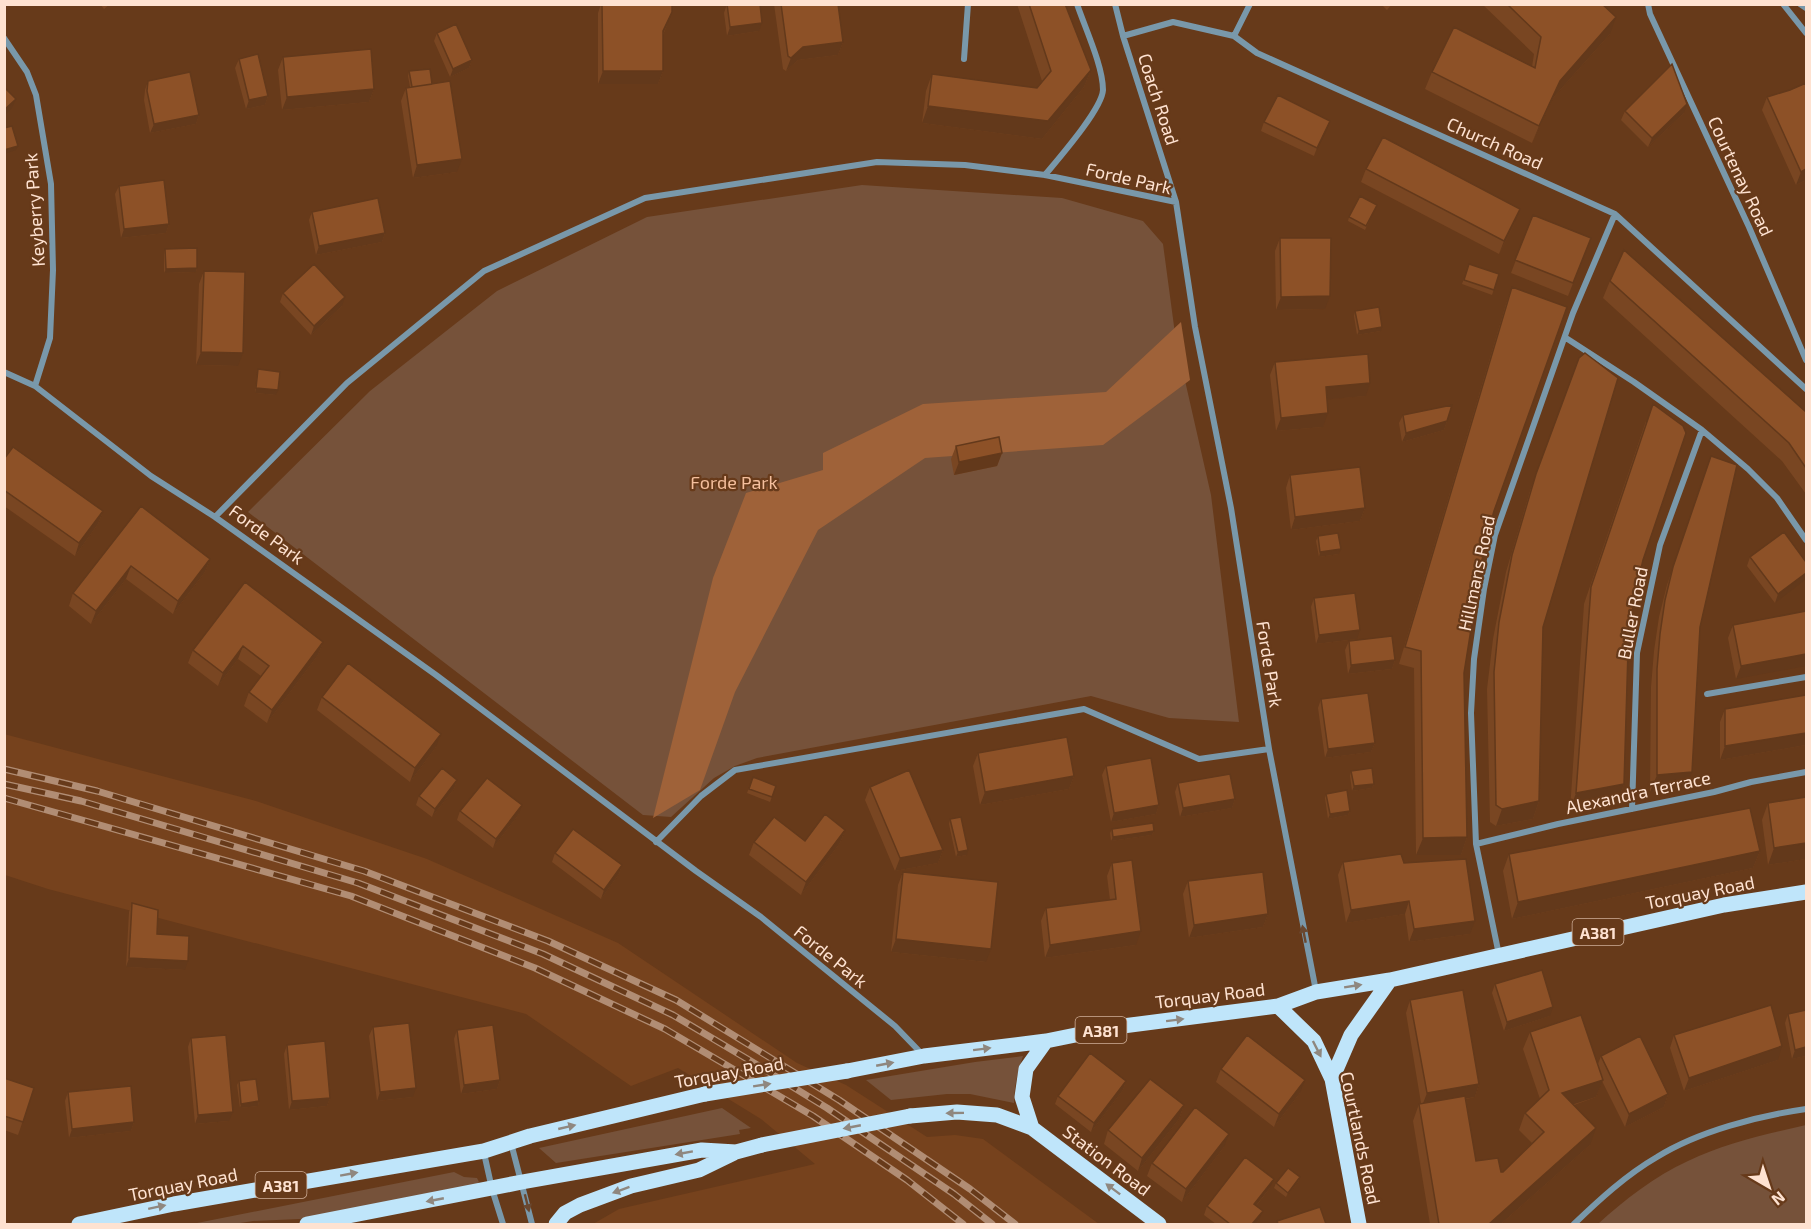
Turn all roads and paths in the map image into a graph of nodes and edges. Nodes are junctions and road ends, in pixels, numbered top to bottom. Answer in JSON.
{"nodes":[{"id":1,"x":968,"y":4,"type":"edge"},
{"id":2,"x":1077,"y":4,"type":"edge"},
{"id":3,"x":1115,"y":4,"type":"edge"},
{"id":4,"x":1250,"y":4,"type":"edge"},
{"id":5,"x":1648,"y":4,"type":"edge"},
{"id":6,"x":1783,"y":4,"type":"edge"},
{"id":7,"x":1800,"y":4,"type":"edge"},
{"id":8,"x":1806,"y":8,"type":"edge"},
{"id":9,"x":1806,"y":33,"type":"edge"},
{"id":10,"x":1123,"y":36,"type":"junction"},
{"id":11,"x":1234,"y":36,"type":"junction"},
{"id":12,"x":4,"y":38,"type":"edge"},
{"id":13,"x":964,"y":59,"type":"dead end"},
{"id":14,"x":1046,"y":175,"type":"junction"},
{"id":15,"x":1176,"y":202,"type":"junction"},
{"id":16,"x":1615,"y":214,"type":"junction"},
{"id":17,"x":1566,"y":338,"type":"junction"},
{"id":18,"x":1806,"y":360,"type":"edge"},
{"id":19,"x":4,"y":372,"type":"edge"},
{"id":20,"x":35,"y":386,"type":"junction"},
{"id":21,"x":1806,"y":389,"type":"edge"},
{"id":22,"x":1702,"y":430,"type":"junction"},
{"id":23,"x":215,"y":517,"type":"junction"},
{"id":24,"x":1806,"y":540,"type":"edge"},
{"id":25,"x":1806,"y":677,"type":"edge"},
{"id":26,"x":1707,"y":694,"type":"dead end"},
{"id":27,"x":1269,"y":748,"type":"junction"},
{"id":28,"x":1806,"y":772,"type":"edge"},
{"id":29,"x":1632,"y":809,"type":"junction"},
{"id":30,"x":656,"y":842,"type":"junction"},
{"id":31,"x":1476,"y":844,"type":"junction"},
{"id":32,"x":1806,"y":892,"type":"edge"},
{"id":33,"x":1499,"y":955,"type":"junction"},
{"id":34,"x":1390,"y":980,"type":"junction"},
{"id":35,"x":1316,"y":992,"type":"junction"},
{"id":36,"x":1278,"y":1006,"type":"junction"},
{"id":37,"x":1046,"y":1041,"type":"junction"},
{"id":38,"x":924,"y":1056,"type":"junction"},
{"id":39,"x":1332,"y":1079,"type":"junction"},
{"id":40,"x":1806,"y":1109,"type":"edge"},
{"id":41,"x":1032,"y":1128,"type":"junction"},
{"id":42,"x":511,"y":1143,"type":"junction"},
{"id":43,"x":484,"y":1151,"type":"junction"},
{"id":44,"x":736,"y":1152,"type":"junction"},
{"id":45,"x":522,"y":1182,"type":"junction"},
{"id":46,"x":492,"y":1189,"type":"junction"},
{"id":47,"x":79,"y":1224,"type":"edge"},
{"id":48,"x":307,"y":1224,"type":"edge"},
{"id":49,"x":503,"y":1224,"type":"edge"},
{"id":50,"x":532,"y":1224,"type":"edge"},
{"id":51,"x":556,"y":1224,"type":"edge"},
{"id":52,"x":1159,"y":1224,"type":"edge"},
{"id":53,"x":1359,"y":1224,"type":"edge"},
{"id":54,"x":1574,"y":1224,"type":"edge"}],
"edges":[{"from":1,"to":13,"type":"street"},
{"from":2,"to":14,"type":"street"},
{"from":3,"to":10,"type":"street","name":"Coach Road"},
{"from":4,"to":11,"type":"street"},
{"from":5,"to":18,"type":"street","name":"Courtenay Road"},
{"from":6,"to":9,"type":"street"},
{"from":7,"to":8,"type":"street"},
{"from":10,"to":11,"type":"street","name":"Church Road"},
{"from":10,"to":15,"type":"street","name":"Coach Road"},
{"from":11,"to":16,"type":"street","name":"Church Road"},
{"from":12,"to":20,"type":"street","name":"Keyberry Park"},
{"from":14,"to":15,"type":"street","name":"Forde Park"},
{"from":14,"to":23,"type":"street","name":"Forde Park"},
{"from":15,"to":27,"type":"street","name":"Forde Park"},
{"from":16,"to":17,"type":"street","name":"Hillmans Road"},
{"from":16,"to":21,"type":"street","name":"Church Road"},
{"from":17,"to":22,"type":"street"},
{"from":17,"to":31,"type":"street","name":"Hillmans Road"},
{"from":19,"to":20,"type":"street"},
{"from":20,"to":23,"type":"street"},
{"from":22,"to":24,"type":"street"},
{"from":22,"to":29,"type":"street","name":"Buller Road"},
{"from":23,"to":30,"type":"street","name":"Forde Park"},
{"from":25,"to":26,"type":"street"},
{"from":27,"to":30,"type":"street"},
{"from":35,"to":27,"type":"street","name":"Forde Park","one_way":true},
{"from":28,"to":29,"type":"street","name":"Alexandra Terrace"},
{"from":29,"to":31,"type":"street","name":"Alexandra Terrace"},
{"from":30,"to":38,"type":"street","name":"Forde Park"},
{"from":31,"to":33,"type":"street","name":"Hillmans Road"},
{"from":32,"to":33,"type":"main road","name":"Torquay Road","number":"A381"},
{"from":33,"to":34,"type":"main road","name":"Torquay Road","number":"A381"},
{"from":35,"to":34,"type":"main road","name":"Torquay Road","number":"A381","one_way":true},
{"from":34,"to":39,"type":"main road"},
{"from":35,"to":36,"type":"main road","name":"Torquay Road","number":"A381"},
{"from":37,"to":36,"type":"main road","name":"Torquay Road","number":"A381","one_way":true},
{"from":36,"to":39,"type":"main road","name":"Courtlands Road","one_way":true},
{"from":38,"to":37,"type":"main road","name":"Torquay Road","number":"A381","one_way":true},
{"from":37,"to":41,"type":"main road"},
{"from":42,"to":38,"type":"main road","name":"Torquay Road","number":"A381","one_way":true,"bridge":true},
{"from":39,"to":53,"type":"main road","name":"Courtlands Road"},
{"from":40,"to":54,"type":"street"},
{"from":41,"to":44,"type":"main road","number":"A381","one_way":true,"bridge":true},
{"from":52,"to":41,"type":"main road","name":"Station Road","number":"A381","one_way":true},
{"from":42,"to":43,"type":"main road","name":"Torquay Road","number":"A381"},
{"from":42,"to":45,"type":"street"},
{"from":43,"to":46,"type":"street"},
{"from":47,"to":43,"type":"main road","name":"Torquay Road","number":"A381","one_way":true},
{"from":44,"to":45,"type":"main road","number":"A381","one_way":true},
{"from":44,"to":51,"type":"main road","number":"A381","one_way":true},
{"from":45,"to":46,"type":"main road","number":"A381"},
{"from":45,"to":50,"type":"street","one_way":true},
{"from":46,"to":48,"type":"main road","number":"A381","one_way":true},
{"from":46,"to":49,"type":"street"}]}
